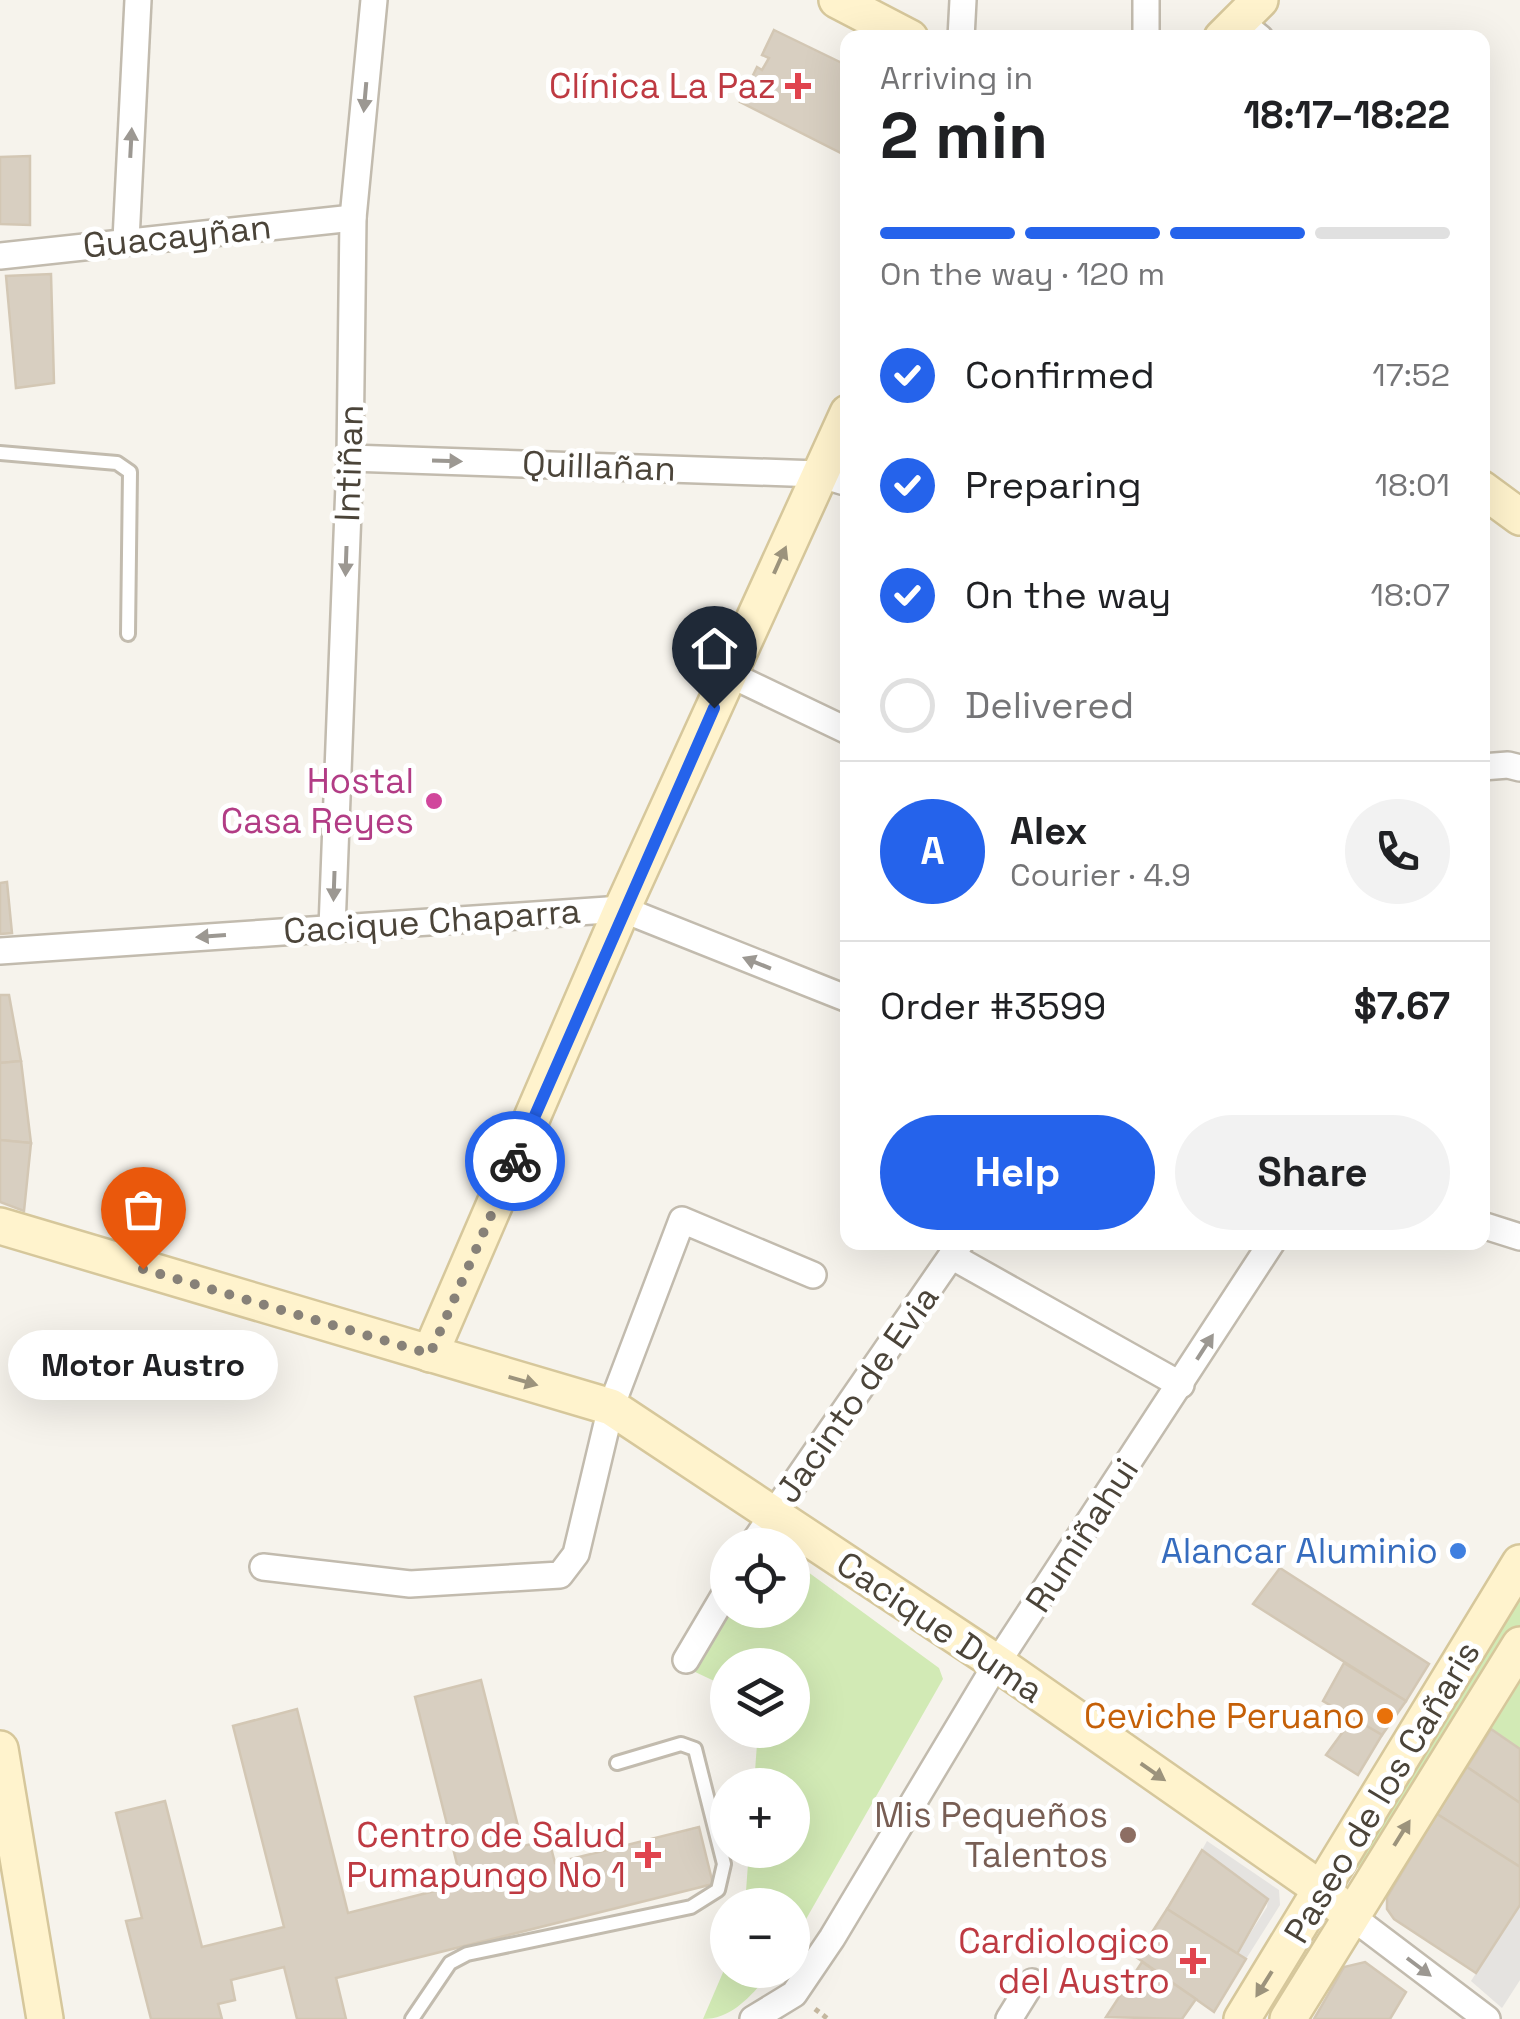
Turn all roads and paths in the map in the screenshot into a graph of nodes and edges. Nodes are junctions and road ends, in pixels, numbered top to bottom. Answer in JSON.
{"nodes":[{"id":1,"x":138,"y":0,"type":"edge"},
{"id":2,"x":374,"y":0,"type":"edge"},
{"id":3,"x":837,"y":0,"type":"edge"},
{"id":4,"x":963,"y":0,"type":"edge"},
{"id":5,"x":1146,"y":0,"type":"edge"},
{"id":6,"x":895,"y":30,"type":"edge"},
{"id":7,"x":961,"y":30,"type":"edge"},
{"id":8,"x":1146,"y":30,"type":"edge"},
{"id":9,"x":354,"y":218,"type":"junction"},
{"id":10,"x":126,"y":240,"type":"junction"},
{"id":11,"x":0,"y":256,"type":"edge"},
{"id":12,"x":840,"y":448,"type":"edge"},
{"id":13,"x":0,"y":453,"type":"edge"},
{"id":14,"x":350,"y":458,"type":"junction"},
{"id":15,"x":833,"y":478,"type":"edge"},
{"id":16,"x":1490,"y":495,"type":"edge"},
{"id":17,"x":1520,"y":517,"type":"edge"},
{"id":18,"x":128,"y":634,"type":"dead end"},
{"id":19,"x":729,"y":674,"type":"junction"},
{"id":20,"x":840,"y":727,"type":"edge"},
{"id":21,"x":1490,"y":767,"type":"edge"},
{"id":22,"x":1520,"y":768,"type":"edge"},
{"id":23,"x":622,"y":908,"type":"junction"},
{"id":24,"x":332,"y":928,"type":"junction"},
{"id":25,"x":0,"y":951,"type":"edge"},
{"id":26,"x":840,"y":996,"type":"edge"},
{"id":27,"x":0,"y":1226,"type":"edge"},
{"id":28,"x":1490,"y":1228,"type":"edge"},
{"id":29,"x":1520,"y":1237,"type":"edge"},
{"id":30,"x":957,"y":1250,"type":"edge"},
{"id":31,"x":1267,"y":1250,"type":"edge"},
{"id":32,"x":812,"y":1275,"type":"dead end"},
{"id":33,"x":430,"y":1354,"type":"junction"},
{"id":34,"x":1180,"y":1385,"type":"junction"},
{"id":35,"x":611,"y":1407,"type":"junction"},
{"id":36,"x":772,"y":1516,"type":"junction"},
{"id":37,"x":764,"y":1528,"type":"edge"},
{"id":38,"x":1520,"y":1564,"type":"edge"},
{"id":39,"x":263,"y":1567,"type":"dead end"},
{"id":40,"x":710,"y":1619,"type":"edge"},
{"id":41,"x":1520,"y":1645,"type":"edge"},
{"id":42,"x":686,"y":1660,"type":"dead end"},
{"id":43,"x":997,"y":1663,"type":"junction"},
{"id":44,"x":0,"y":1749,"type":"edge"},
{"id":45,"x":617,"y":1763,"type":"dead end"},
{"id":46,"x":1322,"y":1890,"type":"junction"},
{"id":47,"x":1351,"y":1916,"type":"junction"},
{"id":48,"x":1032,"y":1982,"type":"dead end"},
{"id":49,"x":45,"y":2019,"type":"edge"},
{"id":50,"x":412,"y":2019,"type":"edge"},
{"id":51,"x":753,"y":2019,"type":"edge"},
{"id":52,"x":1009,"y":2019,"type":"edge"},
{"id":53,"x":1242,"y":2019,"type":"edge"},
{"id":54,"x":1288,"y":2019,"type":"edge"},
{"id":55,"x":1487,"y":2019,"type":"edge"}],
"edges":[{"from":10,"to":1,"type":"street","one_way":true},
{"from":2,"to":9,"type":"street","name":"Intiñan","one_way":true},
{"from":3,"to":6,"type":"street"},
{"from":4,"to":7,"type":"street"},
{"from":5,"to":8,"type":"street"},
{"from":9,"to":10,"type":"street","name":"Guacayñan"},
{"from":9,"to":14,"type":"street","name":"Intiñan"},
{"from":10,"to":11,"type":"street","name":"Guacayñan"},
{"from":12,"to":15,"type":"street"},
{"from":13,"to":18,"type":"lane"},
{"from":14,"to":15,"type":"street","name":"Quillañan","one_way":true},
{"from":14,"to":24,"type":"street","name":"Intiñan","one_way":true},
{"from":19,"to":15,"type":"street","one_way":true},
{"from":16,"to":17,"type":"street"},
{"from":19,"to":20,"type":"street"},
{"from":19,"to":23,"type":"street"},
{"from":21,"to":22,"type":"street"},
{"from":23,"to":24,"type":"street","name":"Cacique Chaparra"},
{"from":26,"to":23,"type":"street","name":"Cacique Chaparra","one_way":true},
{"from":23,"to":33,"type":"street"},
{"from":24,"to":25,"type":"street","name":"Cacique Chaparra","one_way":true},
{"from":27,"to":33,"type":"street","name":"Cacique Duma"},
{"from":28,"to":29,"type":"street"},
{"from":30,"to":34,"type":"street"},
{"from":30,"to":36,"type":"street","name":"Jacinto de Evia"},
{"from":34,"to":31,"type":"street","name":"Rumiñahui","one_way":true},
{"from":32,"to":35,"type":"street"},
{"from":33,"to":35,"type":"street","name":"Cacique Duma","one_way":true},
{"from":34,"to":43,"type":"street","name":"Rumiñahui"},
{"from":35,"to":36,"type":"street","name":"Cacique Duma"},
{"from":35,"to":39,"type":"street"},
{"from":36,"to":37,"type":"street","name":"Jacinto de Evia"},
{"from":36,"to":43,"type":"street","name":"Cacique Duma"},
{"from":38,"to":46,"type":"street","name":"Paseo de los Cañaris"},
{"from":40,"to":42,"type":"street"},
{"from":47,"to":41,"type":"street","name":"Paseo de los Cañaris","one_way":true},
{"from":43,"to":46,"type":"street","name":"Cacique Duma","one_way":true},
{"from":43,"to":51,"type":"street","name":"Rumiñahui"},
{"from":44,"to":49,"type":"street"},
{"from":45,"to":50,"type":"lane"},
{"from":46,"to":47,"type":"street","name":"Cacique Duma"},
{"from":46,"to":53,"type":"street","name":"Paseo de los Cañaris","one_way":true},
{"from":47,"to":54,"type":"street","name":"Paseo de los Cañaris"},
{"from":47,"to":55,"type":"street","name":"Cacique Duma","one_way":true},
{"from":48,"to":52,"type":"street"}]}
